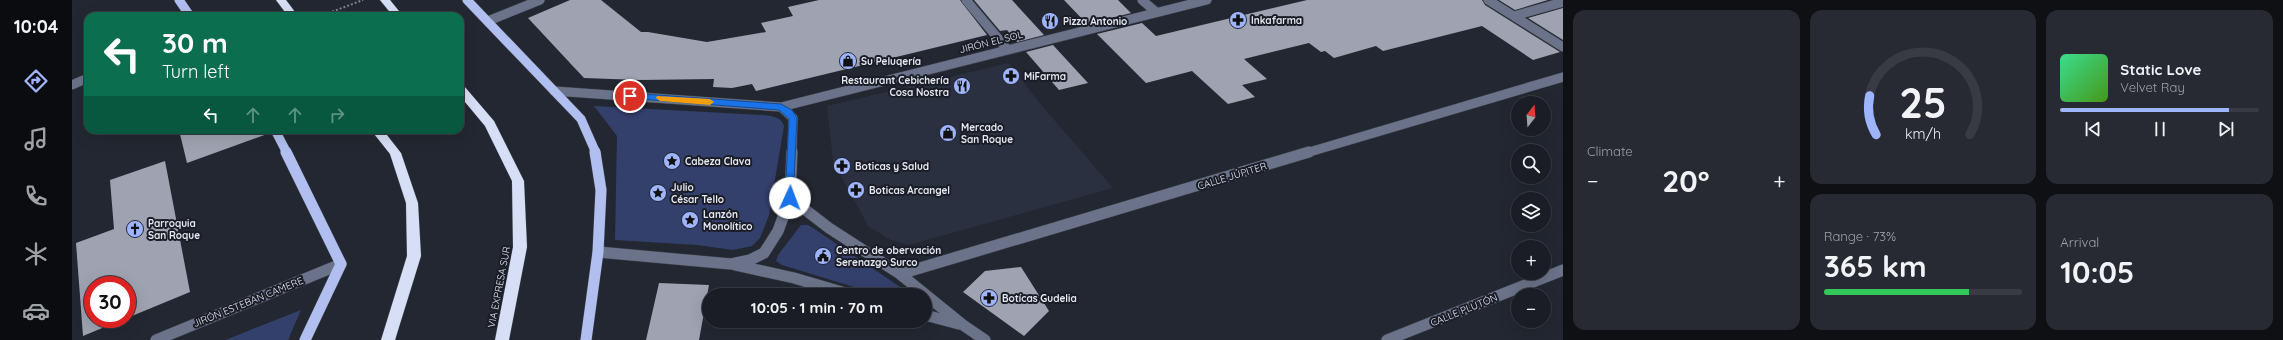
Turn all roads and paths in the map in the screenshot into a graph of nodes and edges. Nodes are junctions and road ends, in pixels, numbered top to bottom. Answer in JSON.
{"nodes":[{"id":1,"x":179,"y":0,"type":"edge"},
{"id":2,"x":281,"y":0,"type":"edge"},
{"id":3,"x":363,"y":0,"type":"edge"},
{"id":4,"x":385,"y":0,"type":"edge"},
{"id":5,"x":467,"y":0,"type":"edge"},
{"id":6,"x":540,"y":0,"type":"edge"},
{"id":7,"x":966,"y":0,"type":"edge"},
{"id":8,"x":1142,"y":0,"type":"edge"},
{"id":9,"x":1207,"y":0,"type":"edge"},
{"id":10,"x":1488,"y":0,"type":"edge"},
{"id":11,"x":1563,"y":2,"type":"edge"},
{"id":12,"x":187,"y":12,"type":"edge"},
{"id":13,"x":290,"y":12,"type":"edge"},
{"id":14,"x":332,"y":12,"type":"edge"},
{"id":15,"x":395,"y":12,"type":"edge"},
{"id":16,"x":1156,"y":12,"type":"junction"},
{"id":17,"x":1514,"y":16,"type":"junction"},
{"id":18,"x":488,"y":21,"type":"junction"},
{"id":19,"x":1563,"y":47,"type":"edge"},
{"id":20,"x":1007,"y":49,"type":"junction"},
{"id":21,"x":1563,"y":78,"type":"edge"},
{"id":22,"x":84,"y":80,"type":"edge"},
{"id":23,"x":72,"y":85,"type":"edge"},
{"id":24,"x":554,"y":91,"type":"junction"},
{"id":25,"x":464,"y":94,"type":"edge"},
{"id":26,"x":781,"y":107,"type":"junction"},
{"id":27,"x":277,"y":134,"type":"edge"},
{"id":28,"x":380,"y":134,"type":"edge"},
{"id":29,"x":790,"y":198,"type":"junction"},
{"id":30,"x":598,"y":252,"type":"junction"},
{"id":31,"x":341,"y":264,"type":"junction"},
{"id":32,"x":731,"y":264,"type":"junction"},
{"id":33,"x":1563,"y":270,"type":"edge"},
{"id":34,"x":900,"y":274,"type":"junction"},
{"id":35,"x":828,"y":288,"type":"edge"},
{"id":36,"x":932,"y":317,"type":"edge"},
{"id":37,"x":963,"y":326,"type":"junction"},
{"id":38,"x":156,"y":340,"type":"edge"},
{"id":39,"x":305,"y":340,"type":"edge"},
{"id":40,"x":388,"y":340,"type":"edge"},
{"id":41,"x":502,"y":340,"type":"edge"},
{"id":42,"x":586,"y":340,"type":"edge"},
{"id":43,"x":985,"y":340,"type":"edge"},
{"id":44,"x":1387,"y":340,"type":"edge"}],
"edges":[{"from":1,"to":12,"type":"main road"},
{"from":2,"to":13,"type":"highway"},
{"from":3,"to":14,"type":"path"},
{"from":4,"to":15,"type":"highway"},
{"from":5,"to":18,"type":"main road"},
{"from":6,"to":18,"type":"street"},
{"from":7,"to":20,"type":"street"},
{"from":8,"to":16,"type":"street"},
{"from":9,"to":16,"type":"street","name":"JIRÓN EL SOL"},
{"from":10,"to":17,"type":"street"},
{"from":11,"to":17,"type":"street"},
{"from":16,"to":20,"type":"street","name":"JIRÓN EL SOL"},
{"from":17,"to":19,"type":"street"},
{"from":18,"to":24,"type":"main road"},
{"from":20,"to":26,"type":"street","name":"JIRÓN EL SOL"},
{"from":21,"to":34,"type":"street","name":"CALLE JÚPITER"},
{"from":22,"to":23,"type":"street"},
{"from":24,"to":26,"type":"street","name":"JIRÓN EL SOL"},
{"from":24,"to":30,"type":"main road"},
{"from":25,"to":41,"type":"highway","name":"VIA EXPRESA SUR"},
{"from":26,"to":29,"type":"street"},
{"from":27,"to":31,"type":"main road"},
{"from":28,"to":40,"type":"highway"},
{"from":29,"to":32,"type":"street"},
{"from":29,"to":34,"type":"street"},
{"from":30,"to":32,"type":"street"},
{"from":30,"to":42,"type":"main road"},
{"from":31,"to":38,"type":"street","name":"JIRÓN ESTEBAN CAMERE"},
{"from":31,"to":39,"type":"main road"},
{"from":32,"to":35,"type":"street"},
{"from":33,"to":44,"type":"street","name":"CALLE PLUTÓN"},
{"from":34,"to":37,"type":"street"},
{"from":36,"to":37,"type":"street"},
{"from":37,"to":43,"type":"street"}]}
